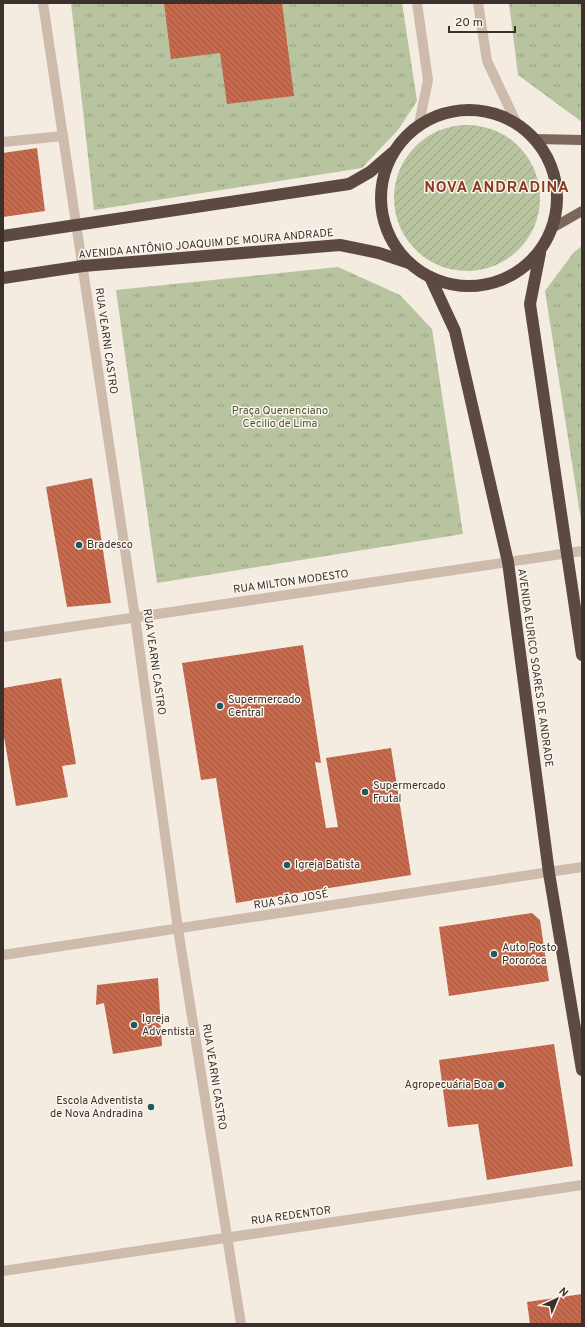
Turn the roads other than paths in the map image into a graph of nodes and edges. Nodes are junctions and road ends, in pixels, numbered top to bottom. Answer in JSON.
{"nodes":[{"id":1,"x":43,"y":3,"type":"edge"},
{"id":2,"x":417,"y":3,"type":"edge"},
{"id":3,"x":478,"y":3,"type":"edge"},
{"id":4,"x":516,"y":122,"type":"junction"},
{"id":5,"x":419,"y":124,"type":"junction"},
{"id":6,"x":63,"y":136,"type":"junction"},
{"id":7,"x":536,"y":139,"type":"junction"},
{"id":8,"x":582,"y":140,"type":"edge"},
{"id":9,"x":3,"y":142,"type":"edge"},
{"id":10,"x":393,"y":152,"type":"junction"},
{"id":11,"x":582,"y":211,"type":"edge"},
{"id":12,"x":76,"y":225,"type":"junction"},
{"id":13,"x":554,"y":227,"type":"junction"},
{"id":14,"x":3,"y":236,"type":"edge"},
{"id":15,"x":540,"y":253,"type":"junction"},
{"id":16,"x":410,"y":264,"type":"junction"},
{"id":17,"x":83,"y":266,"type":"junction"},
{"id":18,"x":430,"y":277,"type":"junction"},
{"id":19,"x":3,"y":278,"type":"edge"},
{"id":20,"x":582,"y":551,"type":"edge"},
{"id":21,"x":567,"y":553,"type":"junction"},
{"id":22,"x":508,"y":562,"type":"junction"},
{"id":23,"x":135,"y":617,"type":"junction"},
{"id":24,"x":3,"y":636,"type":"edge"},
{"id":25,"x":582,"y":655,"type":"edge"},
{"id":26,"x":582,"y":867,"type":"edge"},
{"id":27,"x":549,"y":873,"type":"junction"},
{"id":28,"x":178,"y":929,"type":"junction"},
{"id":29,"x":3,"y":955,"type":"edge"},
{"id":30,"x":582,"y":1070,"type":"edge"},
{"id":31,"x":582,"y":1185,"type":"edge"},
{"id":32,"x":228,"y":1237,"type":"junction"},
{"id":33,"x":3,"y":1271,"type":"edge"},
{"id":34,"x":241,"y":1324,"type":"edge"}],
"edges":[{"from":1,"to":6,"type":"street","name":"RUA VEARNI CASTRO"},
{"from":2,"to":5,"type":"street"},
{"from":3,"to":4,"type":"street"},
{"from":4,"to":5,"type":"highway"},
{"from":4,"to":7,"type":"highway"},
{"from":5,"to":10,"type":"highway"},
{"from":6,"to":9,"type":"street"},
{"from":6,"to":12,"type":"street","name":"RUA VEARNI CASTRO"},
{"from":7,"to":8,"type":"main road"},
{"from":7,"to":13,"type":"highway"},
{"from":10,"to":12,"type":"highway"},
{"from":10,"to":16,"type":"highway"},
{"from":11,"to":13,"type":"main road"},
{"from":12,"to":14,"type":"highway"},
{"from":12,"to":17,"type":"street","name":"RUA VEARNI CASTRO"},
{"from":13,"to":15,"type":"highway"},
{"from":15,"to":18,"type":"highway"},
{"from":15,"to":21,"type":"highway"},
{"from":16,"to":17,"type":"highway","name":"AVENIDA ANTÔNIO JOAQUIM DE MOURA ANDRADE"},
{"from":16,"to":18,"type":"highway"},
{"from":17,"to":19,"type":"highway","name":"AVENIDA ANTÔNIO JOAQUIM DE MOURA ANDRADE"},
{"from":17,"to":23,"type":"street","name":"RUA VEARNI CASTRO"},
{"from":18,"to":22,"type":"highway","name":"AVENIDA EURICO SOARES DE ANDRADE"},
{"from":20,"to":21,"type":"street","name":"RUA MILTON MODESTO"},
{"from":21,"to":22,"type":"street","name":"RUA MILTON MODESTO"},
{"from":21,"to":25,"type":"highway"},
{"from":22,"to":23,"type":"street","name":"RUA MILTON MODESTO"},
{"from":22,"to":27,"type":"highway","name":"AVENIDA EURICO SOARES DE ANDRADE"},
{"from":23,"to":24,"type":"street","name":"RUA MILTON MODESTO"},
{"from":23,"to":28,"type":"street","name":"RUA VEARNI CASTRO"},
{"from":26,"to":27,"type":"street","name":"RUA SÃO JOSÉ"},
{"from":27,"to":28,"type":"street","name":"RUA SÃO JOSÉ"},
{"from":27,"to":30,"type":"highway","name":"AVENIDA EURICO SOARES DE ANDRADE"},
{"from":28,"to":29,"type":"street","name":"RUA SÃO JOSÉ"},
{"from":28,"to":32,"type":"street","name":"RUA VEARNI CASTRO"},
{"from":31,"to":32,"type":"street","name":"RUA REDENTOR"},
{"from":32,"to":33,"type":"street","name":"RUA REDENTOR"},
{"from":32,"to":34,"type":"street","name":"RUA VEARNI CASTRO"}]}
